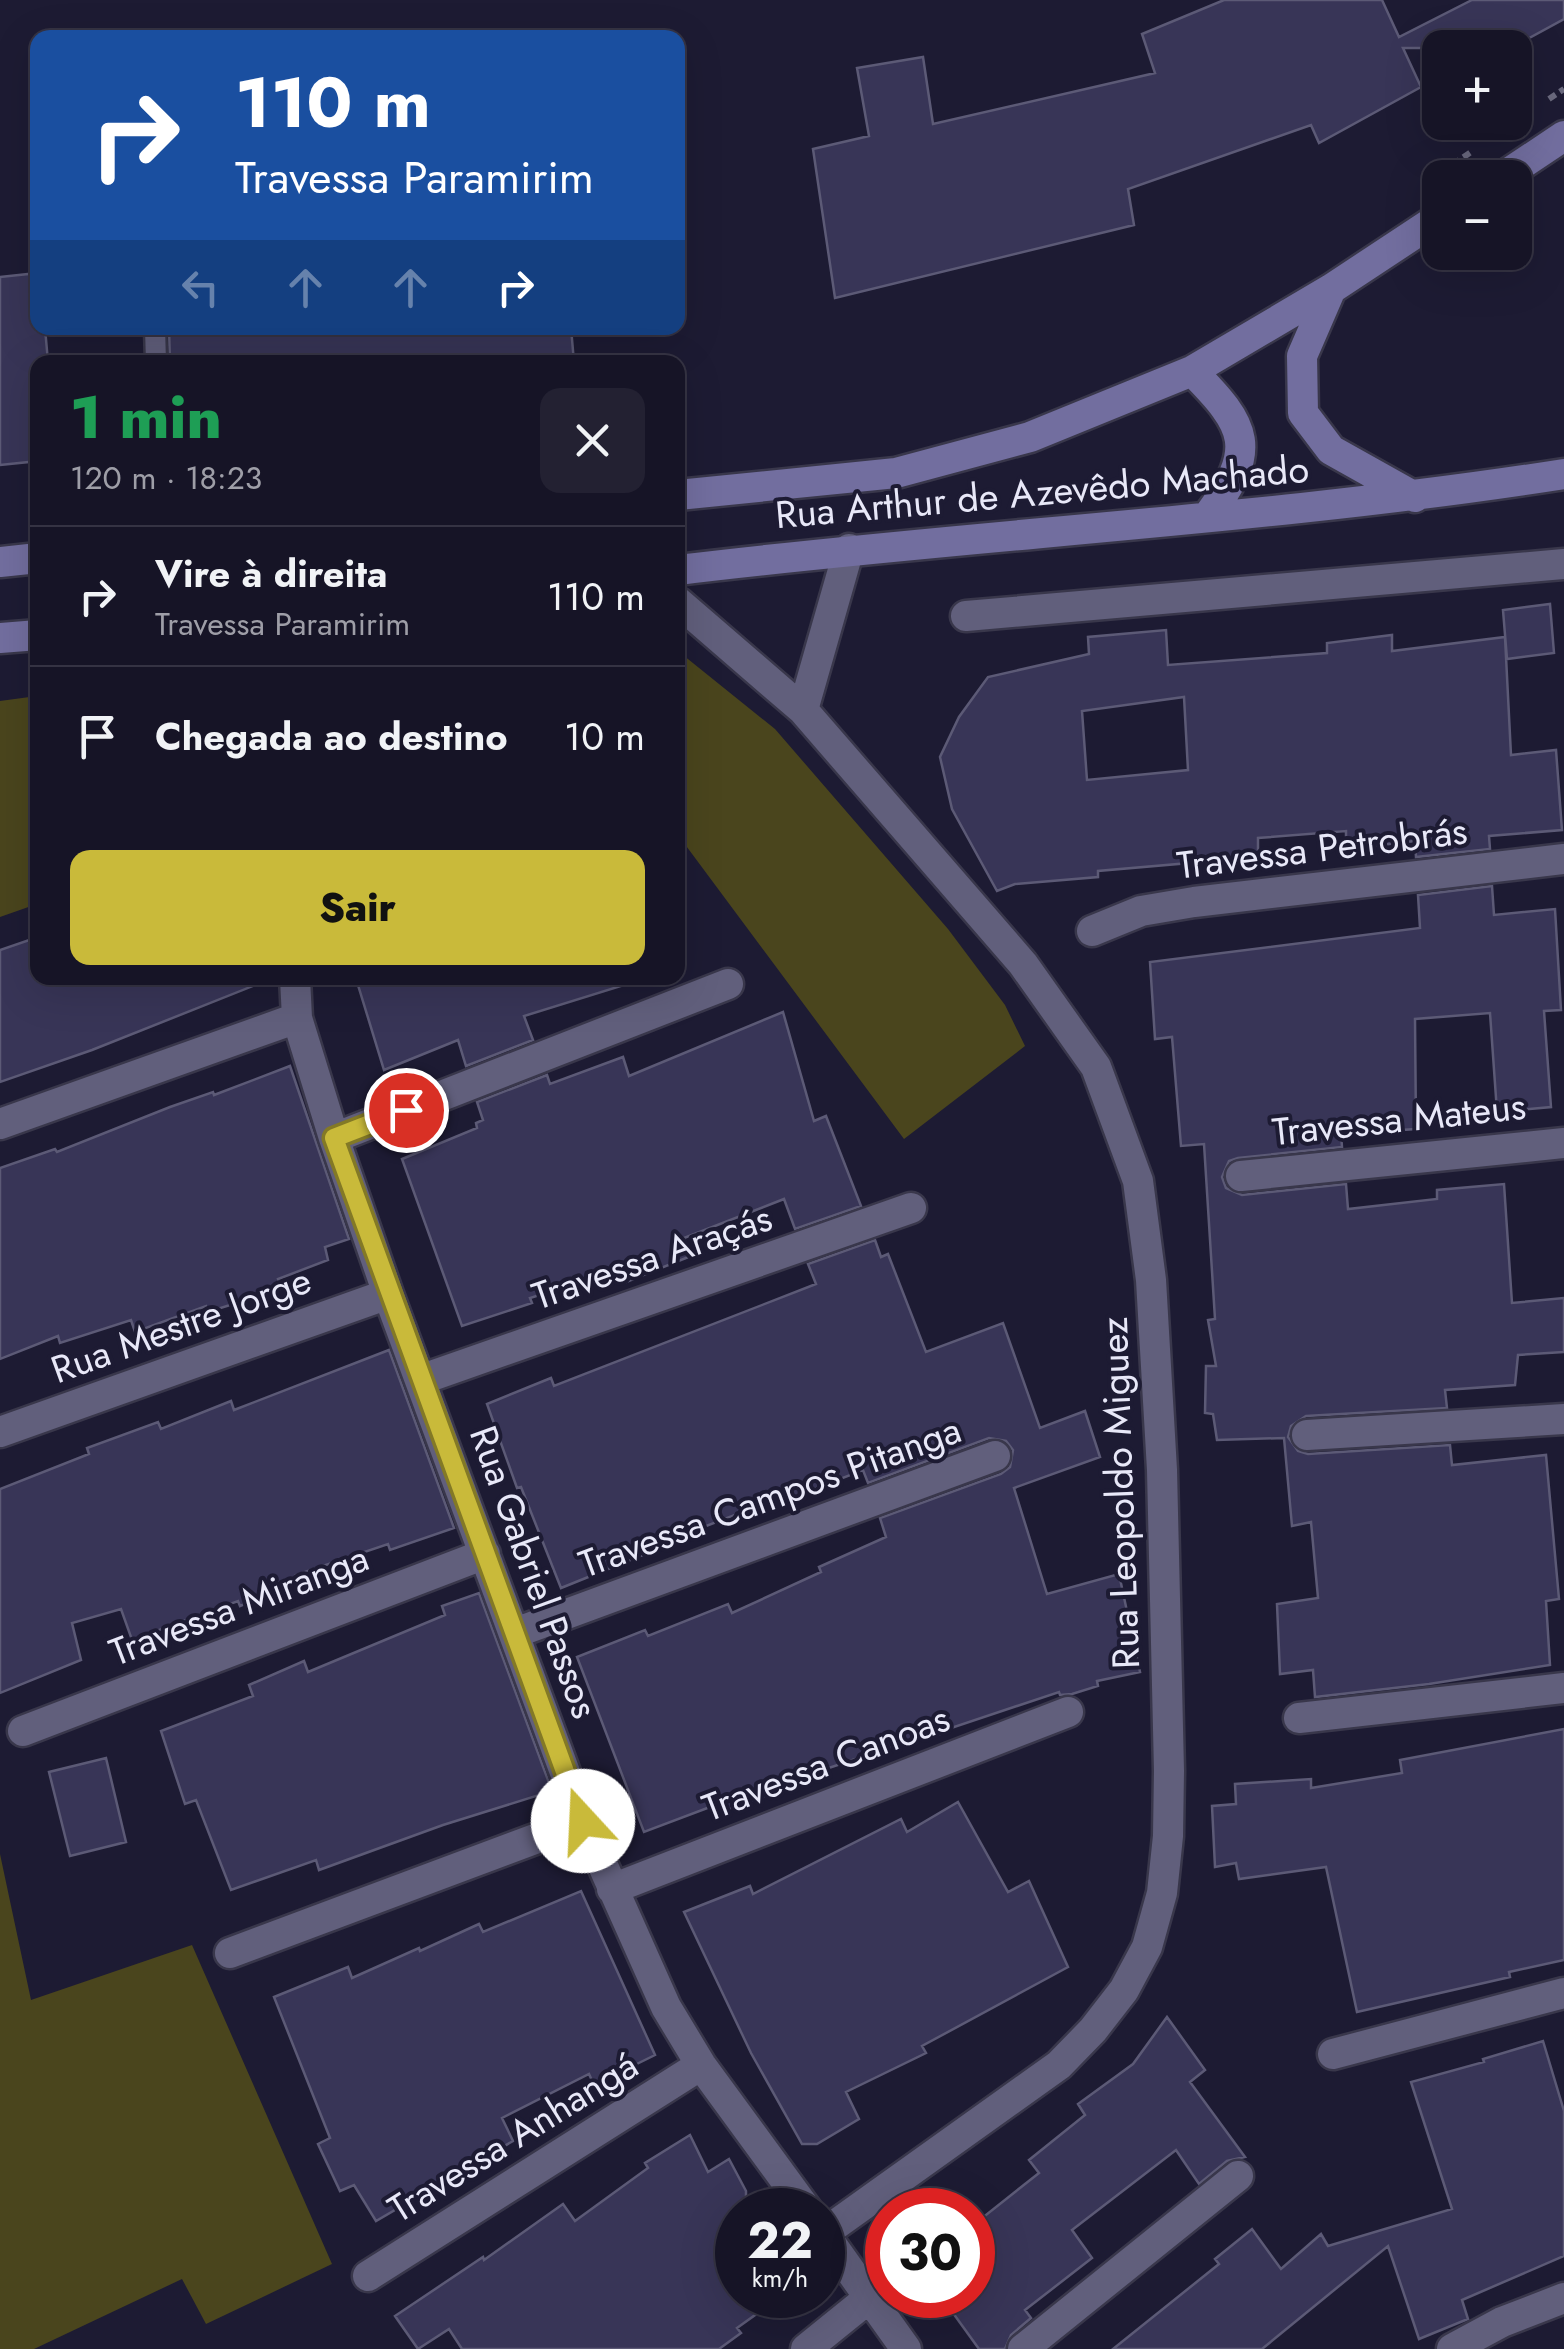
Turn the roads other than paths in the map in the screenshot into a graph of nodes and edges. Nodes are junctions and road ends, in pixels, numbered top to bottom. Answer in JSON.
{"nodes":[{"id":1,"x":1564,"y":136,"type":"edge"},
{"id":2,"x":1528,"y":160,"type":"edge"},
{"id":3,"x":1422,"y":230,"type":"edge"},
{"id":4,"x":1331,"y":289,"type":"junction"},
{"id":5,"x":1192,"y":370,"type":"junction"},
{"id":6,"x":1564,"y":474,"type":"edge"},
{"id":7,"x":685,"y":493,"type":"edge"},
{"id":8,"x":1415,"y":497,"type":"junction"},
{"id":9,"x":1208,"y":516,"type":"junction"},
{"id":10,"x":849,"y":549,"type":"junction"},
{"id":11,"x":30,"y":559,"type":"edge"},
{"id":12,"x":0,"y":562,"type":"edge"},
{"id":13,"x":1564,"y":564,"type":"edge"},
{"id":14,"x":685,"y":569,"type":"edge"},
{"id":15,"x":685,"y":608,"type":"edge"},
{"id":16,"x":966,"y":616,"type":"dead end"},
{"id":17,"x":30,"y":635,"type":"edge"},
{"id":18,"x":0,"y":638,"type":"edge"},
{"id":19,"x":802,"y":710,"type":"junction"},
{"id":20,"x":1564,"y":860,"type":"edge"},
{"id":21,"x":1092,"y":931,"type":"dead end"},
{"id":22,"x":728,"y":984,"type":"dead end"},
{"id":23,"x":296,"y":985,"type":"edge"},
{"id":24,"x":297,"y":1018,"type":"junction"},
{"id":25,"x":0,"y":1124,"type":"edge"},
{"id":26,"x":334,"y":1138,"type":"junction"},
{"id":27,"x":1564,"y":1143,"type":"edge"},
{"id":28,"x":1241,"y":1176,"type":"dead end"},
{"id":29,"x":911,"y":1208,"type":"dead end"},
{"id":30,"x":388,"y":1294,"type":"junction"},
{"id":31,"x":420,"y":1380,"type":"junction"},
{"id":32,"x":1564,"y":1420,"type":"edge"},
{"id":33,"x":0,"y":1432,"type":"edge"},
{"id":34,"x":1307,"y":1434,"type":"dead end"},
{"id":35,"x":996,"y":1456,"type":"dead end"},
{"id":36,"x":485,"y":1554,"type":"junction"},
{"id":37,"x":515,"y":1634,"type":"junction"},
{"id":38,"x":1564,"y":1688,"type":"edge"},
{"id":39,"x":1068,"y":1712,"type":"dead end"},
{"id":40,"x":1298,"y":1718,"type":"dead end"},
{"id":41,"x":23,"y":1731,"type":"dead end"},
{"id":42,"x":583,"y":1821,"type":"junction"},
{"id":43,"x":612,"y":1889,"type":"junction"},
{"id":44,"x":230,"y":1954,"type":"dead end"},
{"id":45,"x":1564,"y":1993,"type":"edge"},
{"id":46,"x":1333,"y":2054,"type":"dead end"},
{"id":47,"x":701,"y":2065,"type":"junction"},
{"id":48,"x":1238,"y":2176,"type":"dead end"},
{"id":49,"x":791,"y":2188,"type":"edge"},
{"id":50,"x":845,"y":2207,"type":"edge"},
{"id":51,"x":845,"y":2263,"type":"edge"},
{"id":52,"x":368,"y":2276,"type":"dead end"},
{"id":53,"x":865,"y":2291,"type":"edge"},
{"id":54,"x":1564,"y":2298,"type":"edge"},
{"id":55,"x":865,"y":2302,"type":"edge"},
{"id":56,"x":884,"y":2318,"type":"edge"},
{"id":57,"x":806,"y":2349,"type":"edge"},
{"id":58,"x":906,"y":2349,"type":"edge"},
{"id":59,"x":1024,"y":2349,"type":"edge"},
{"id":60,"x":1452,"y":2349,"type":"edge"}],
"edges":[{"from":1,"to":2,"type":"street"},
{"from":3,"to":4,"type":"street","name":"Rua Arthur de Azevêdo Machado"},
{"from":4,"to":5,"type":"street","name":"Rua Arthur de Azevêdo Machado"},
{"from":4,"to":8,"type":"street"},
{"from":5,"to":7,"type":"street","name":"Rua Arthur de Azevêdo Machado"},
{"from":5,"to":9,"type":"street"},
{"from":6,"to":8,"type":"street","name":"Rua Arthur de Azevêdo Machado"},
{"from":8,"to":9,"type":"street","name":"Rua Arthur de Azevêdo Machado"},
{"from":9,"to":10,"type":"street","name":"Rua Arthur de Azevêdo Machado"},
{"from":10,"to":14,"type":"street","name":"Rua Arthur de Azevêdo Machado"},
{"from":10,"to":19,"type":"street"},
{"from":11,"to":12,"type":"street"},
{"from":13,"to":16,"type":"street"},
{"from":15,"to":19,"type":"street","name":"Rua Leopoldo Miguez"},
{"from":17,"to":18,"type":"street"},
{"from":19,"to":50,"type":"street","name":"Rua Leopoldo Miguez"},
{"from":20,"to":21,"type":"street","name":"Travessa Petrobrás"},
{"from":22,"to":26,"type":"street"},
{"from":23,"to":24,"type":"street","name":"Rua Gabriel Passos"},
{"from":24,"to":25,"type":"street"},
{"from":24,"to":26,"type":"street","name":"Rua Gabriel Passos"},
{"from":26,"to":30,"type":"street","name":"Rua Gabriel Passos"},
{"from":27,"to":28,"type":"street","name":"Travessa Mateus"},
{"from":29,"to":31,"type":"street","name":"Travessa Araçás"},
{"from":30,"to":31,"type":"street","name":"Rua Gabriel Passos"},
{"from":30,"to":33,"type":"street","name":"Rua Mestre Jorge"},
{"from":31,"to":36,"type":"street","name":"Rua Gabriel Passos"},
{"from":32,"to":34,"type":"street"},
{"from":35,"to":37,"type":"street","name":"Travessa Campos Pitanga"},
{"from":36,"to":37,"type":"street","name":"Rua Gabriel Passos"},
{"from":36,"to":41,"type":"street","name":"Travessa Miranga"},
{"from":37,"to":42,"type":"street","name":"Rua Gabriel Passos"},
{"from":38,"to":40,"type":"street"},
{"from":39,"to":43,"type":"street","name":"Travessa Canoas"},
{"from":42,"to":43,"type":"street","name":"Rua Gabriel Passos"},
{"from":42,"to":44,"type":"street"},
{"from":43,"to":47,"type":"street","name":"Rua Gabriel Passos"},
{"from":45,"to":46,"type":"street"},
{"from":47,"to":49,"type":"street","name":"Rua Gabriel Passos"},
{"from":47,"to":52,"type":"street","name":"Travessa Anhangá"},
{"from":48,"to":59,"type":"street"},
{"from":51,"to":53,"type":"street","name":"Rua Gabriel Passos"},
{"from":54,"to":60,"type":"street"},
{"from":55,"to":57,"type":"street"},
{"from":56,"to":58,"type":"street","name":"Rua Gabriel Passos"}]}
